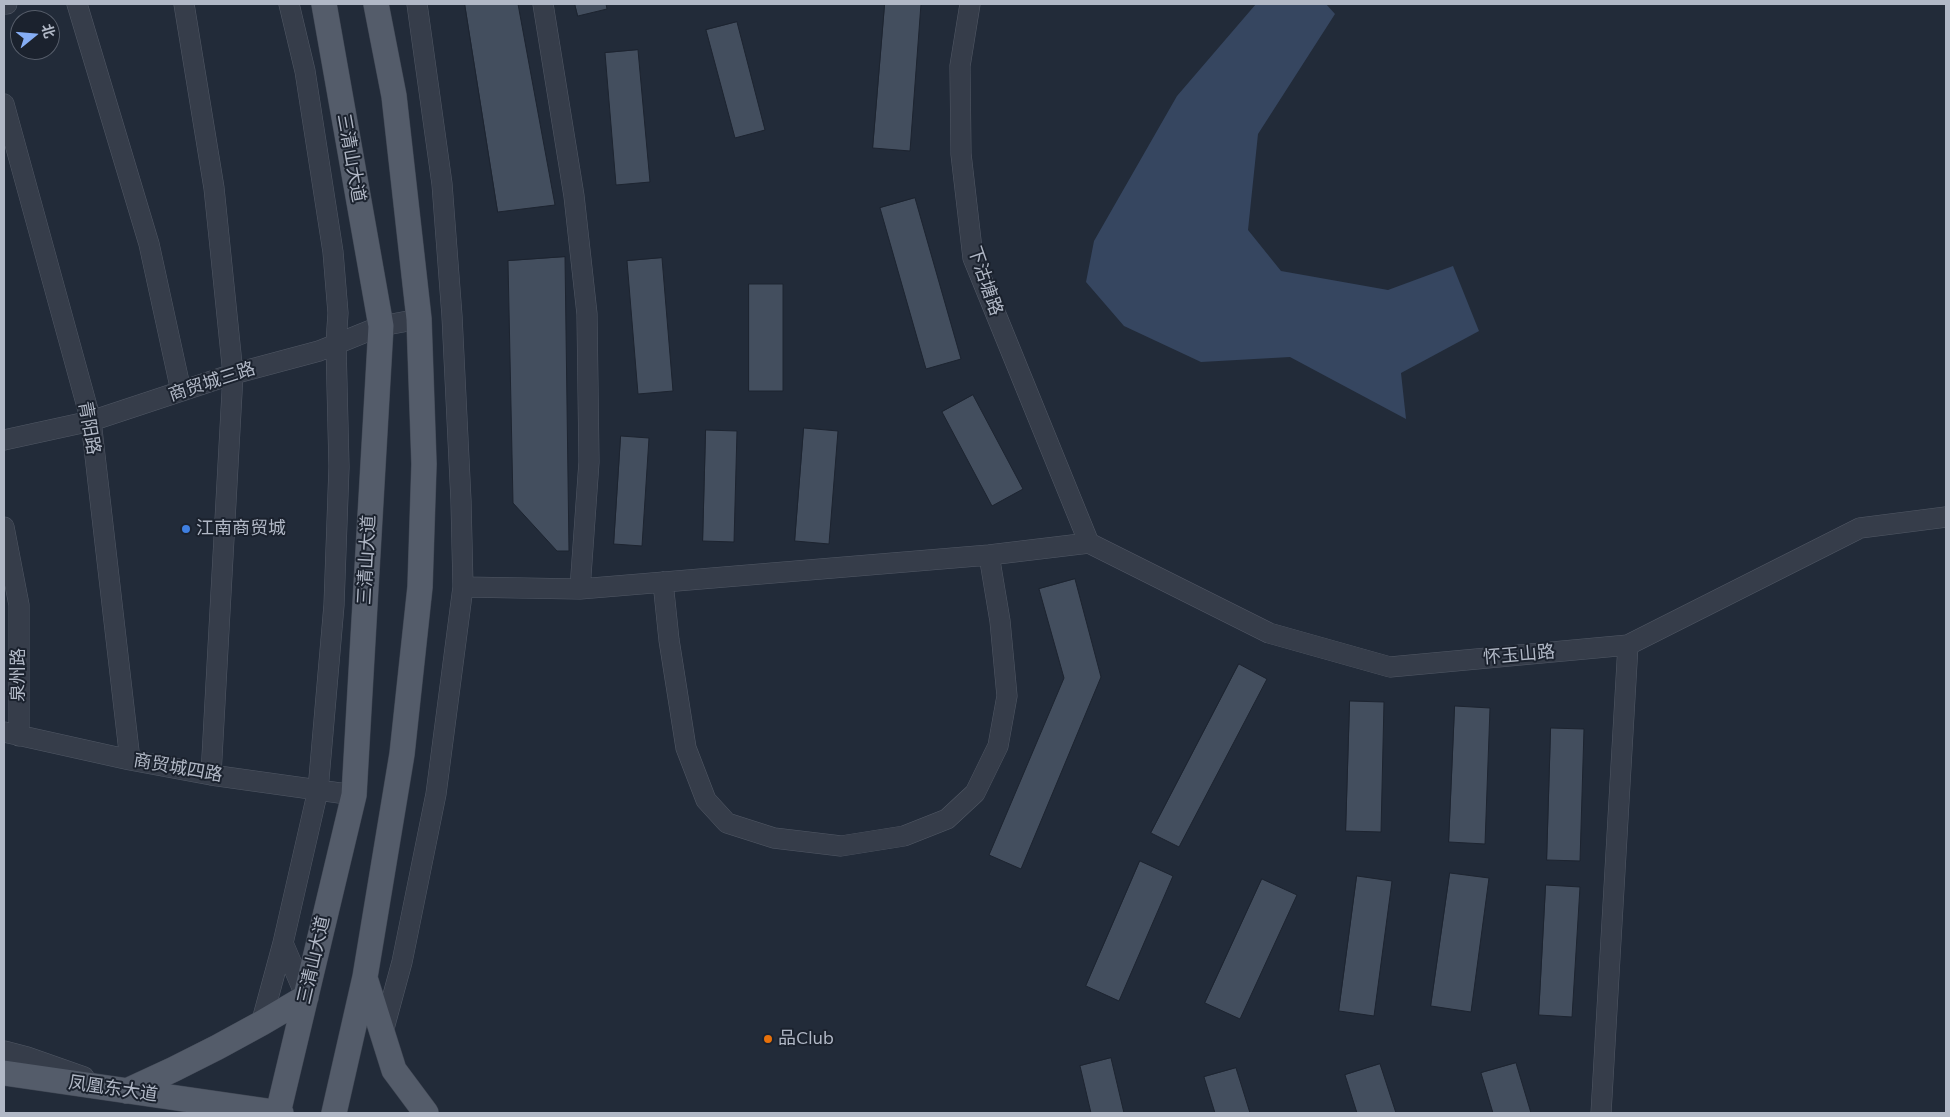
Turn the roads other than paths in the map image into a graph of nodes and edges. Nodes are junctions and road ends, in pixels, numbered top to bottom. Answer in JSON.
{"nodes":[{"id":1,"x":77,"y":4,"type":"edge"},
{"id":2,"x":184,"y":4,"type":"edge"},
{"id":3,"x":288,"y":4,"type":"edge"},
{"id":4,"x":324,"y":4,"type":"edge"},
{"id":5,"x":376,"y":4,"type":"edge"},
{"id":6,"x":416,"y":4,"type":"edge"},
{"id":7,"x":543,"y":4,"type":"edge"},
{"id":8,"x":970,"y":4,"type":"edge"},
{"id":9,"x":4,"y":104,"type":"edge"},
{"id":10,"x":419,"y":319,"type":"junction"},
{"id":11,"x":381,"y":326,"type":"junction"},
{"id":12,"x":336,"y":344,"type":"junction"},
{"id":13,"x":233,"y":374,"type":"junction"},
{"id":14,"x":181,"y":391,"type":"junction"},
{"id":15,"x":91,"y":421,"type":"junction"},
{"id":16,"x":4,"y":440,"type":"edge"},
{"id":17,"x":1946,"y":517,"type":"edge"},
{"id":18,"x":4,"y":527,"type":"edge"},
{"id":19,"x":1089,"y":543,"type":"junction"},
{"id":20,"x":990,"y":555,"type":"junction"},
{"id":21,"x":663,"y":582,"type":"junction"},
{"id":22,"x":463,"y":588,"type":"junction"},
{"id":23,"x":580,"y":589,"type":"junction"},
{"id":24,"x":1628,"y":645,"type":"junction"},
{"id":25,"x":11,"y":734,"type":"edge"},
{"id":26,"x":130,"y":760,"type":"junction"},
{"id":27,"x":211,"y":775,"type":"junction"},
{"id":28,"x":318,"y":790,"type":"junction"},
{"id":29,"x":354,"y":794,"type":"junction"},
{"id":30,"x":283,"y":943,"type":"junction"},
{"id":31,"x":365,"y":977,"type":"junction"},
{"id":32,"x":306,"y":997,"type":"junction"},
{"id":33,"x":261,"y":1024,"type":"junction"},
{"id":34,"x":382,"y":1032,"type":"junction"},
{"id":35,"x":4,"y":1051,"type":"edge"},
{"id":36,"x":4,"y":1073,"type":"edge"},
{"id":37,"x":121,"y":1090,"type":"junction"},
{"id":38,"x":279,"y":1113,"type":"edge"},
{"id":39,"x":334,"y":1113,"type":"edge"},
{"id":40,"x":426,"y":1113,"type":"edge"},
{"id":41,"x":1601,"y":1113,"type":"edge"}],
"edges":[{"from":1,"to":14,"type":"street"},
{"from":2,"to":13,"type":"street"},
{"from":3,"to":12,"type":"street"},
{"from":4,"to":11,"type":"main road","name":"三清山大道"},
{"from":5,"to":10,"type":"main road"},
{"from":6,"to":22,"type":"street"},
{"from":7,"to":23,"type":"street"},
{"from":8,"to":19,"type":"street","name":"下沽塘路"},
{"from":9,"to":15,"type":"street","name":"青阳路"},
{"from":10,"to":11,"type":"street","name":"商贸城三路"},
{"from":10,"to":31,"type":"main road"},
{"from":11,"to":12,"type":"street","name":"商贸城三路"},
{"from":11,"to":29,"type":"main road","name":"三清山大道"},
{"from":12,"to":13,"type":"street","name":"商贸城三路"},
{"from":12,"to":28,"type":"street"},
{"from":13,"to":14,"type":"street","name":"商贸城三路"},
{"from":13,"to":27,"type":"street"},
{"from":14,"to":15,"type":"street","name":"商贸城三路"},
{"from":15,"to":16,"type":"street","name":"商贸城三路"},
{"from":15,"to":26,"type":"street","name":"青阳路"},
{"from":17,"to":24,"type":"street","name":"怀玉山路"},
{"from":18,"to":25,"type":"street","name":"泉州路"},
{"from":19,"to":20,"type":"street"},
{"from":19,"to":24,"type":"street","name":"怀玉山路"},
{"from":20,"to":21,"type":"street"},
{"from":20,"to":21,"type":"street"},
{"from":21,"to":23,"type":"street"},
{"from":22,"to":23,"type":"street"},
{"from":22,"to":34,"type":"street"},
{"from":24,"to":41,"type":"street"},
{"from":25,"to":26,"type":"street","name":"商贸城四路"},
{"from":26,"to":27,"type":"street","name":"商贸城四路"},
{"from":27,"to":28,"type":"street","name":"商贸城四路"},
{"from":28,"to":29,"type":"street","name":"商贸城四路"},
{"from":28,"to":30,"type":"street"},
{"from":29,"to":32,"type":"main road","name":"三清山大道"},
{"from":30,"to":32,"type":"street"},
{"from":30,"to":33,"type":"street"},
{"from":31,"to":34,"type":"main road"},
{"from":31,"to":39,"type":"main road"},
{"from":32,"to":33,"type":"main road"},
{"from":32,"to":38,"type":"main road","name":"三清山大道"},
{"from":33,"to":37,"type":"main road"},
{"from":34,"to":40,"type":"main road"},
{"from":35,"to":37,"type":"street"},
{"from":36,"to":37,"type":"main road","name":"凤凰东大道"},
{"from":37,"to":38,"type":"main road","name":"凤凰东大道"}]}
